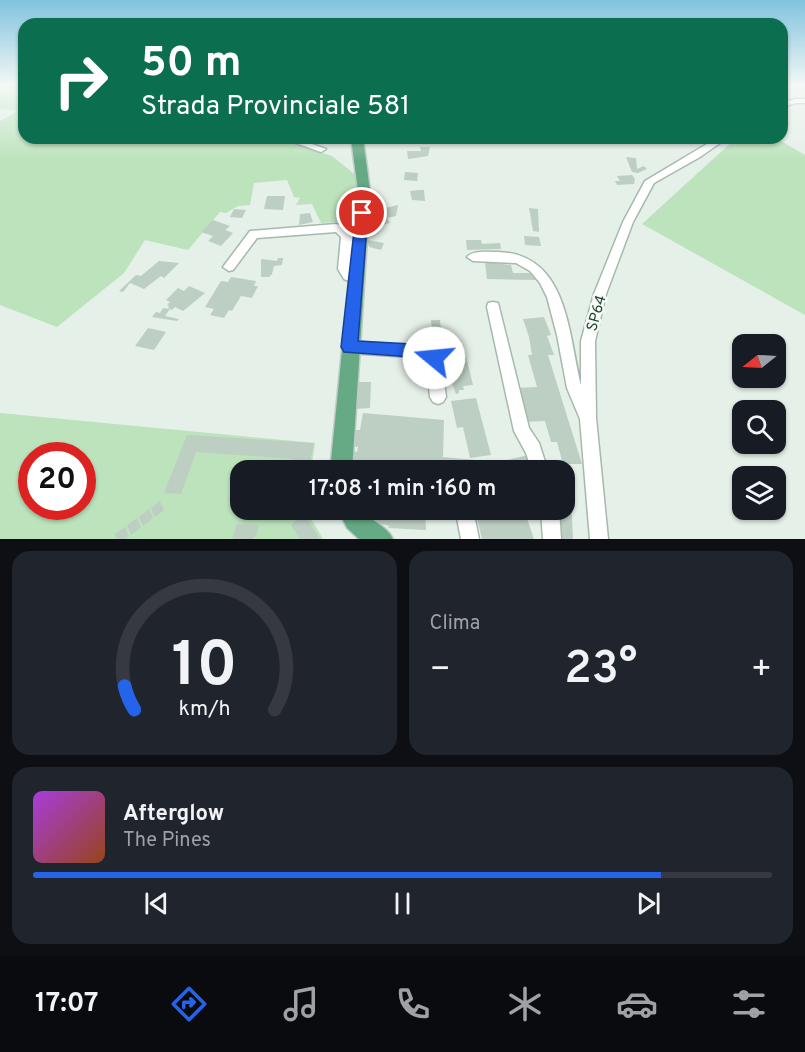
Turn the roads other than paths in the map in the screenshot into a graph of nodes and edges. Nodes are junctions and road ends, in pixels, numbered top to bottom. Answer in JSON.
{"nodes":[{"id":1,"x":304,"y":144,"type":"edge"},
{"id":2,"x":358,"y":144,"type":"edge"},
{"id":3,"x":714,"y":144,"type":"edge"},
{"id":4,"x":321,"y":150,"type":"dead end"},
{"id":5,"x":473,"y":258,"type":"dead end"},
{"id":6,"x":229,"y":267,"type":"dead end"},
{"id":7,"x":356,"y":279,"type":"junction"},
{"id":8,"x":493,"y":307,"type":"dead end"},
{"id":9,"x":349,"y":347,"type":"junction"},
{"id":10,"x":438,"y":397,"type":"dead end"},
{"id":11,"x":588,"y":418,"type":"junction"},
{"id":12,"x":341,"y":460,"type":"edge"},
{"id":13,"x":536,"y":460,"type":"edge"},
{"id":14,"x":354,"y":520,"type":"edge"},
{"id":15,"x":468,"y":520,"type":"edge"},
{"id":16,"x":551,"y":520,"type":"edge"},
{"id":17,"x":381,"y":539,"type":"edge"},
{"id":18,"x":470,"y":539,"type":"edge"},
{"id":19,"x":552,"y":539,"type":"edge"},
{"id":20,"x":598,"y":539,"type":"edge"}],
"edges":[{"from":1,"to":4,"type":"street"},
{"from":2,"to":7,"type":"main road"},
{"from":3,"to":11,"type":"street","name":"SP64","number":"SP64"},
{"from":5,"to":11,"type":"street"},
{"from":6,"to":7,"type":"street"},
{"from":7,"to":9,"type":"main road"},
{"from":8,"to":13,"type":"street"},
{"from":9,"to":10,"type":"street"},
{"from":9,"to":12,"type":"main road"},
{"from":11,"to":20,"type":"street","name":"SP64","number":"SP64"},
{"from":14,"to":17,"type":"main road"},
{"from":15,"to":18,"type":"street"},
{"from":16,"to":19,"type":"street"}]}
